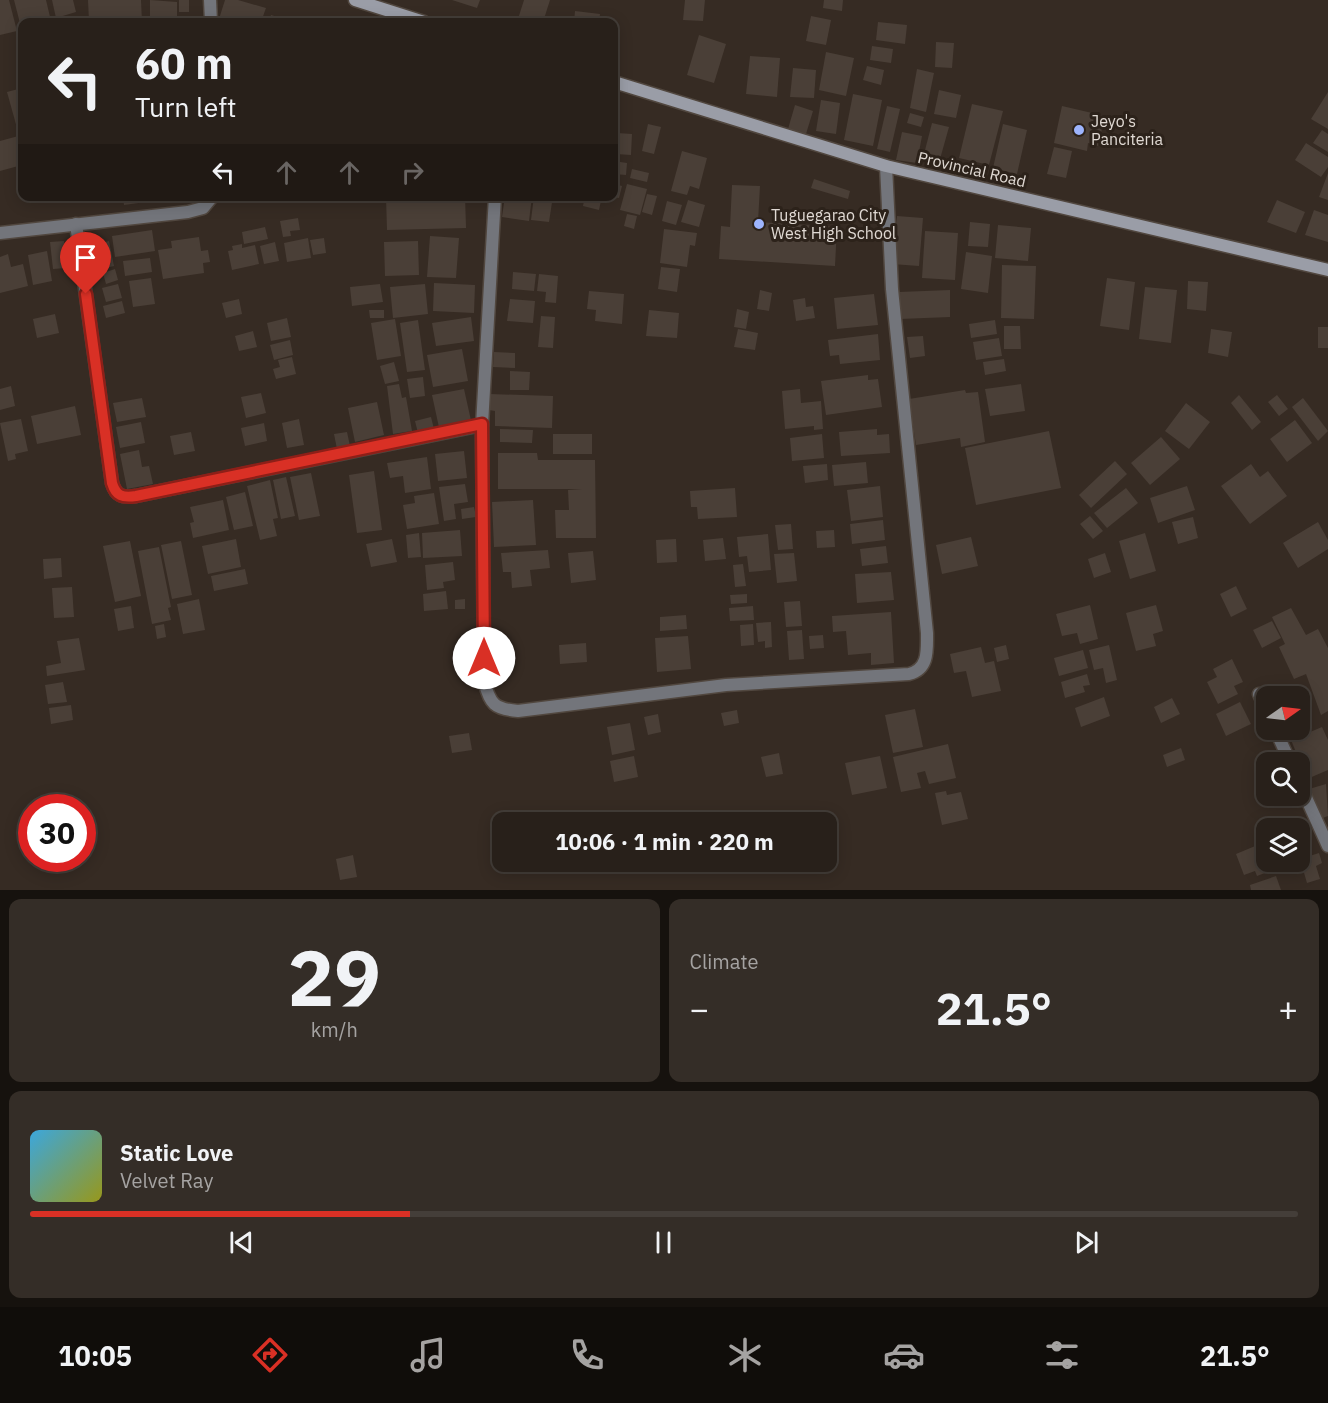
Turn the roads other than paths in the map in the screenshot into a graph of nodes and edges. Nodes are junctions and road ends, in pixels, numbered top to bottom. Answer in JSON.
{"nodes":[{"id":1,"x":210,"y":0,"type":"edge"},
{"id":2,"x":355,"y":0,"type":"edge"},
{"id":3,"x":211,"y":18,"type":"edge"},
{"id":4,"x":411,"y":18,"type":"edge"},
{"id":5,"x":618,"y":83,"type":"edge"},
{"id":6,"x":886,"y":166,"type":"junction"},
{"id":7,"x":209,"y":201,"type":"edge"},
{"id":8,"x":495,"y":201,"type":"edge"},
{"id":9,"x":76,"y":224,"type":"junction"},
{"id":10,"x":0,"y":233,"type":"edge"},
{"id":11,"x":1328,"y":270,"type":"edge"},
{"id":12,"x":482,"y":424,"type":"junction"},
{"id":13,"x":1310,"y":806,"type":"edge"},
{"id":14,"x":1328,"y":846,"type":"edge"}],
"edges":[{"from":1,"to":3,"type":"street"},
{"from":2,"to":4,"type":"main road"},
{"from":5,"to":6,"type":"main road","name":"Provincial Road"},
{"from":6,"to":11,"type":"main road","name":"Provincial Road"},
{"from":6,"to":12,"type":"street"},
{"from":7,"to":9,"type":"street"},
{"from":8,"to":12,"type":"street"},
{"from":9,"to":10,"type":"street"},
{"from":9,"to":12,"type":"street"},
{"from":13,"to":14,"type":"street"}]}
